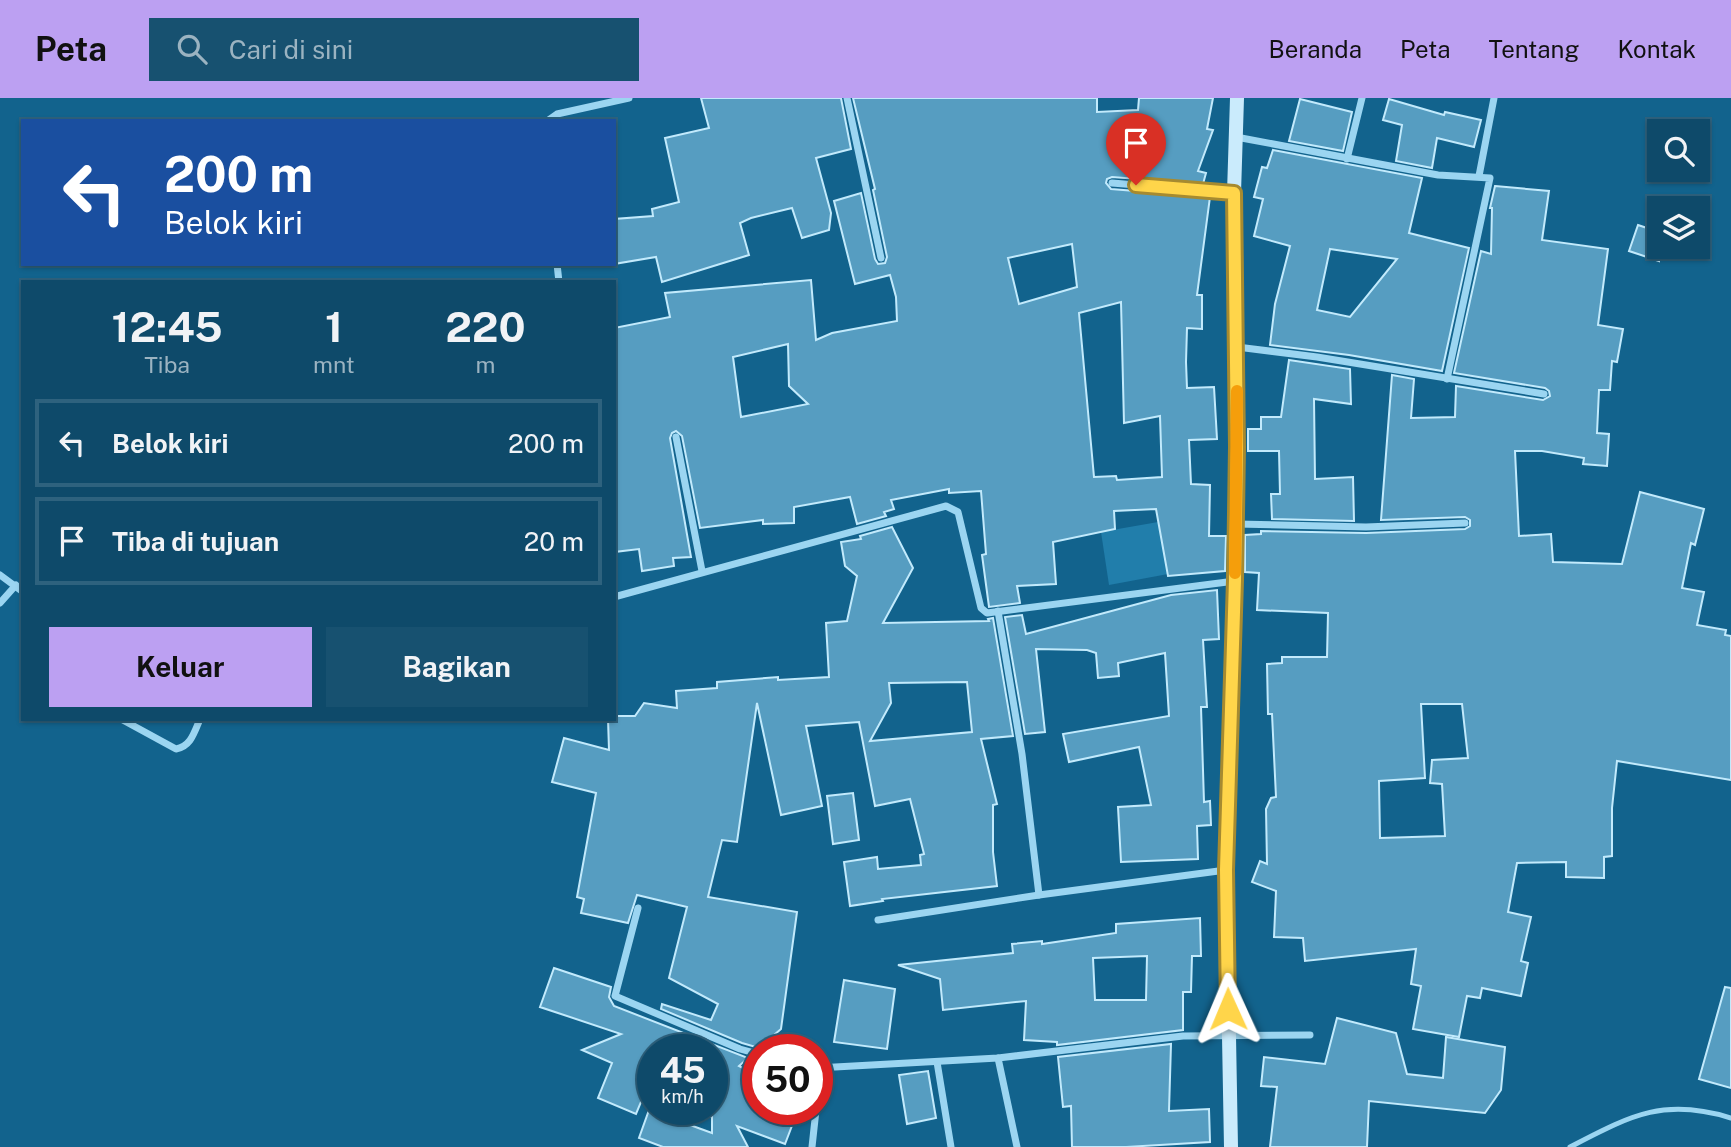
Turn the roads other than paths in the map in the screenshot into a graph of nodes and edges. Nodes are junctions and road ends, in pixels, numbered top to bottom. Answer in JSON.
{"nodes":[{"id":1,"x":629,"y":98,"type":"edge"},
{"id":2,"x":847,"y":98,"type":"edge"},
{"id":3,"x":1237,"y":98,"type":"edge"},
{"id":4,"x":1362,"y":98,"type":"edge"},
{"id":5,"x":1494,"y":98,"type":"edge"},
{"id":6,"x":550,"y":119,"type":"edge"},
{"id":7,"x":1236,"y":137,"type":"junction"},
{"id":8,"x":1347,"y":159,"type":"junction"},
{"id":9,"x":1479,"y":176,"type":"junction"},
{"id":10,"x":1112,"y":183,"type":"dead end"},
{"id":11,"x":1234,"y":193,"type":"junction"},
{"id":12,"x":881,"y":258,"type":"dead end"},
{"id":13,"x":1237,"y":347,"type":"junction"},
{"id":14,"x":1447,"y":380,"type":"junction"},
{"id":15,"x":1544,"y":394,"type":"dead end"},
{"id":16,"x":676,"y":437,"type":"dead end"},
{"id":17,"x":1465,"y":523,"type":"dead end"},
{"id":18,"x":1236,"y":524,"type":"junction"},
{"id":19,"x":702,"y":571,"type":"junction"},
{"id":20,"x":0,"y":575,"type":"edge"},
{"id":21,"x":1235,"y":580,"type":"junction"},
{"id":22,"x":16,"y":585,"type":"junction"},
{"id":23,"x":21,"y":590,"type":"edge"},
{"id":24,"x":616,"y":596,"type":"edge"},
{"id":25,"x":0,"y":603,"type":"edge"},
{"id":26,"x":998,"y":611,"type":"junction"},
{"id":27,"x":125,"y":721,"type":"edge"},
{"id":28,"x":199,"y":721,"type":"edge"},
{"id":29,"x":1226,"y":870,"type":"junction"},
{"id":30,"x":1039,"y":895,"type":"junction"},
{"id":31,"x":638,"y":908,"type":"dead end"},
{"id":32,"x":878,"y":920,"type":"dead end"},
{"id":33,"x":1310,"y":1035,"type":"dead end"},
{"id":34,"x":1229,"y":1037,"type":"junction"},
{"id":35,"x":742,"y":1050,"type":"edge"},
{"id":36,"x":998,"y":1058,"type":"junction"},
{"id":37,"x":937,"y":1062,"type":"junction"},
{"id":38,"x":833,"y":1068,"type":"edge"},
{"id":39,"x":1731,"y":1118,"type":"edge"},
{"id":40,"x":814,"y":1125,"type":"edge"},
{"id":41,"x":812,"y":1147,"type":"edge"},
{"id":42,"x":951,"y":1147,"type":"edge"},
{"id":43,"x":1017,"y":1147,"type":"edge"},
{"id":44,"x":1231,"y":1147,"type":"edge"},
{"id":45,"x":1570,"y":1147,"type":"edge"}],
"edges":[{"from":1,"to":6,"type":"street"},
{"from":2,"to":12,"type":"street"},
{"from":3,"to":7,"type":"main road"},
{"from":4,"to":8,"type":"street"},
{"from":5,"to":9,"type":"street"},
{"from":7,"to":8,"type":"street"},
{"from":7,"to":11,"type":"main road"},
{"from":8,"to":9,"type":"street"},
{"from":9,"to":14,"type":"street"},
{"from":10,"to":11,"type":"street"},
{"from":11,"to":13,"type":"main road"},
{"from":13,"to":14,"type":"street"},
{"from":13,"to":18,"type":"main road"},
{"from":14,"to":15,"type":"street"},
{"from":16,"to":19,"type":"street"},
{"from":17,"to":18,"type":"street"},
{"from":18,"to":21,"type":"main road"},
{"from":19,"to":24,"type":"street"},
{"from":19,"to":26,"type":"street"},
{"from":20,"to":22,"type":"street"},
{"from":21,"to":26,"type":"street"},
{"from":21,"to":29,"type":"main road"},
{"from":22,"to":23,"type":"street"},
{"from":22,"to":25,"type":"street"},
{"from":26,"to":30,"type":"street"},
{"from":27,"to":28,"type":"street"},
{"from":29,"to":30,"type":"street"},
{"from":29,"to":34,"type":"main road"},
{"from":30,"to":32,"type":"street"},
{"from":31,"to":35,"type":"street"},
{"from":33,"to":34,"type":"street"},
{"from":34,"to":36,"type":"street"},
{"from":34,"to":44,"type":"main road"},
{"from":36,"to":37,"type":"street"},
{"from":36,"to":43,"type":"street"},
{"from":37,"to":38,"type":"street"},
{"from":37,"to":42,"type":"street"},
{"from":39,"to":45,"type":"lane"},
{"from":40,"to":41,"type":"street"}]}
